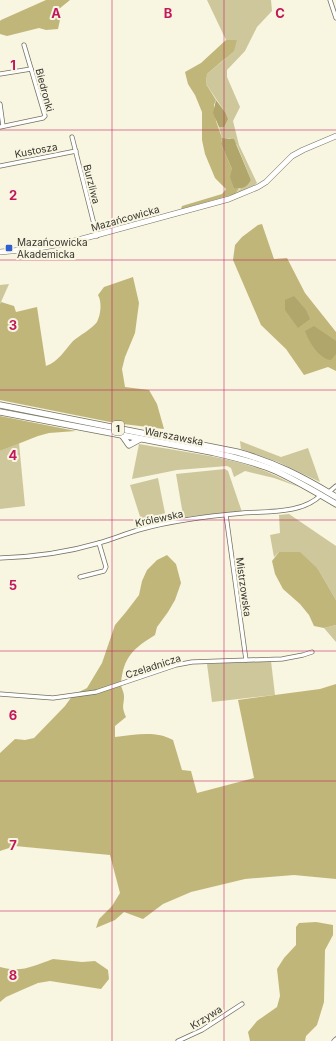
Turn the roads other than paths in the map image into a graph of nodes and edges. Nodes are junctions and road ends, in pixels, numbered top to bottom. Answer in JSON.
{"nodes":[{"id":1,"x":330,"y":0,"type":"edge"},
{"id":2,"x":336,"y":18,"type":"edge"},
{"id":3,"x":24,"y":45,"type":"dead end"},
{"id":4,"x":31,"y":69,"type":"junction"},
{"id":5,"x":0,"y":74,"type":"edge"},
{"id":6,"x":0,"y":104,"type":"edge"},
{"id":7,"x":2,"y":127,"type":"edge"},
{"id":8,"x":336,"y":136,"type":"edge"},
{"id":9,"x":72,"y":137,"type":"dead end"},
{"id":10,"x":76,"y":151,"type":"junction"},
{"id":11,"x":0,"y":166,"type":"edge"},
{"id":12,"x":96,"y":236,"type":"junction"},
{"id":13,"x":0,"y":252,"type":"edge"},
{"id":14,"x":0,"y":405,"type":"edge"},
{"id":15,"x":0,"y":412,"type":"edge"},
{"id":16,"x":122,"y":435,"type":"junction"},
{"id":17,"x":141,"y":439,"type":"junction"},
{"id":18,"x":336,"y":486,"type":"edge"},
{"id":19,"x":328,"y":492,"type":"junction"},
{"id":20,"x":321,"y":495,"type":"junction"},
{"id":21,"x":336,"y":497,"type":"edge"},
{"id":22,"x":336,"y":504,"type":"edge"},
{"id":23,"x":226,"y":515,"type":"junction"},
{"id":24,"x":99,"y":543,"type":"junction"},
{"id":25,"x":0,"y":558,"type":"edge"},
{"id":26,"x":80,"y":577,"type":"dead end"},
{"id":27,"x":312,"y":652,"type":"dead end"},
{"id":28,"x":246,"y":660,"type":"junction"},
{"id":29,"x":0,"y":694,"type":"edge"},
{"id":30,"x":242,"y":1004,"type":"dead end"},
{"id":31,"x":178,"y":1041,"type":"edge"}],
"edges":[{"from":1,"to":2,"type":"street"},
{"from":3,"to":4,"type":"street","name":"Biedronki"},
{"from":4,"to":5,"type":"street"},
{"from":4,"to":7,"type":"street","name":"Biedronki"},
{"from":6,"to":7,"type":"street"},
{"from":8,"to":12,"type":"street","name":"Mazańcowicka"},
{"from":9,"to":10,"type":"street","name":"Burzliwa"},
{"from":10,"to":11,"type":"street","name":"Kustosza"},
{"from":10,"to":12,"type":"street","name":"Burzliwa"},
{"from":12,"to":13,"type":"street","name":"Mazańcowicka"},
{"from":14,"to":19,"type":"main road","name":"Warszawska","number":"1"},
{"from":15,"to":16,"type":"main road","name":"Warszawska","number":"1"},
{"from":16,"to":17,"type":"main road","name":"Warszawska","number":"1"},
{"from":16,"to":17,"type":"main road"},
{"from":17,"to":20,"type":"main road","name":"Warszawska","number":"1"},
{"from":18,"to":19,"type":"street"},
{"from":19,"to":21,"type":"main road","name":"Warszawska","number":"1"},
{"from":20,"to":22,"type":"main road","name":"Warszawska","number":"1"},
{"from":20,"to":23,"type":"street","name":"Królewska"},
{"from":23,"to":24,"type":"street","name":"Królewska"},
{"from":23,"to":28,"type":"street","name":"Mistrzowska"},
{"from":24,"to":25,"type":"street","name":"Królewska"},
{"from":24,"to":26,"type":"street"},
{"from":27,"to":28,"type":"street","name":"Czeladnicza"},
{"from":28,"to":29,"type":"street","name":"Czeladnicza"},
{"from":30,"to":31,"type":"street","name":"Krzywa"}]}
